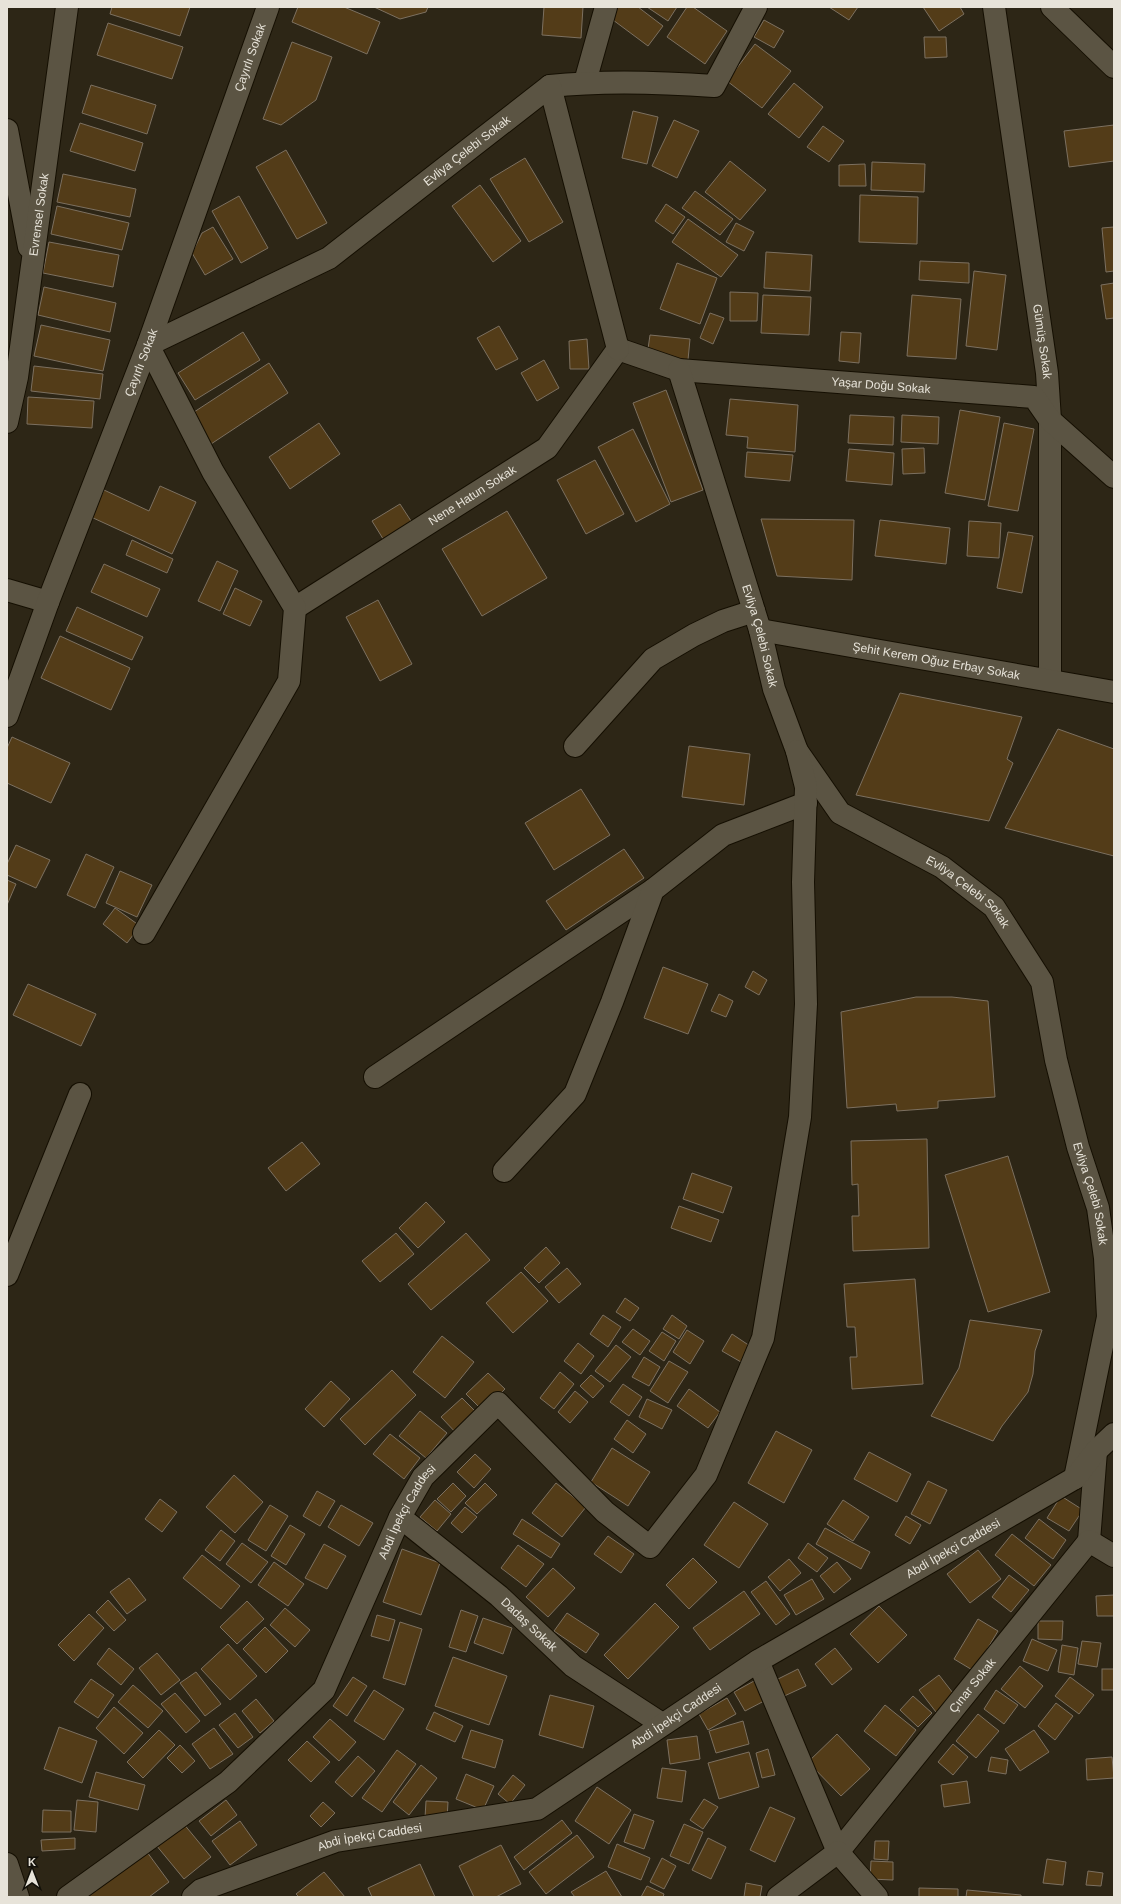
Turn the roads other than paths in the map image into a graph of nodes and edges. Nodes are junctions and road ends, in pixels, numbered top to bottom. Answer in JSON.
{"nodes":[{"id":1,"x":67,"y":7,"type":"edge"},
{"id":2,"x":268,"y":7,"type":"edge"},
{"id":3,"x":606,"y":7,"type":"edge"},
{"id":4,"x":756,"y":7,"type":"edge"},
{"id":5,"x":994,"y":7,"type":"edge"},
{"id":6,"x":1052,"y":7,"type":"edge"},
{"id":7,"x":1114,"y":67,"type":"edge"},
{"id":8,"x":585,"y":82,"type":"junction"},
{"id":9,"x":550,"y":86,"type":"junction"},
{"id":10,"x":7,"y":130,"type":"edge"},
{"id":11,"x":32,"y":266,"type":"junction"},
{"id":12,"x":148,"y":345,"type":"junction"},
{"id":13,"x":618,"y":349,"type":"junction"},
{"id":14,"x":679,"y":370,"type":"junction"},
{"id":15,"x":1050,"y":420,"type":"junction"},
{"id":16,"x":7,"y":422,"type":"edge"},
{"id":17,"x":1114,"y":477,"type":"edge"},
{"id":18,"x":7,"y":590,"type":"edge"},
{"id":19,"x":48,"y":602,"type":"junction"},
{"id":20,"x":295,"y":608,"type":"junction"},
{"id":21,"x":757,"y":621,"type":"junction"},
{"id":22,"x":1050,"y":680,"type":"junction"},
{"id":23,"x":1114,"y":692,"type":"edge"},
{"id":24,"x":7,"y":716,"type":"edge"},
{"id":25,"x":575,"y":746,"type":"dead end"},
{"id":26,"x":797,"y":751,"type":"junction"},
{"id":27,"x":806,"y":803,"type":"junction"},
{"id":28,"x":653,"y":890,"type":"junction"},
{"id":29,"x":144,"y":933,"type":"dead end"},
{"id":30,"x":375,"y":1077,"type":"dead end"},
{"id":31,"x":80,"y":1094,"type":"dead end"},
{"id":32,"x":504,"y":1171,"type":"dead end"},
{"id":33,"x":7,"y":1275,"type":"edge"},
{"id":34,"x":1114,"y":1434,"type":"edge"},
{"id":35,"x":1096,"y":1451,"type":"junction"},
{"id":36,"x":1075,"y":1478,"type":"junction"},
{"id":37,"x":400,"y":1517,"type":"junction"},
{"id":38,"x":1089,"y":1541,"type":"junction"},
{"id":39,"x":1114,"y":1556,"type":"edge"},
{"id":40,"x":758,"y":1661,"type":"junction"},
{"id":41,"x":662,"y":1724,"type":"junction"},
{"id":42,"x":838,"y":1852,"type":"junction"},
{"id":43,"x":7,"y":1864,"type":"edge"},
{"id":44,"x":18,"y":1897,"type":"edge"},
{"id":45,"x":68,"y":1897,"type":"edge"},
{"id":46,"x":193,"y":1897,"type":"edge"},
{"id":47,"x":778,"y":1897,"type":"edge"},
{"id":48,"x":877,"y":1897,"type":"edge"}],
"edges":[{"from":1,"to":11,"type":"street","name":"Evrensel Sokak"},
{"from":2,"to":12,"type":"street","name":"Çayırlı Sokak"},
{"from":3,"to":8,"type":"street"},
{"from":4,"to":8,"type":"street"},
{"from":5,"to":15,"type":"street","name":"Gümüş Sokak"},
{"from":6,"to":7,"type":"street"},
{"from":8,"to":9,"type":"street"},
{"from":9,"to":12,"type":"street","name":"Evliya Çelebi Sokak"},
{"from":9,"to":13,"type":"street"},
{"from":10,"to":11,"type":"street"},
{"from":11,"to":16,"type":"street","name":"Evrensel Sokak"},
{"from":12,"to":19,"type":"street","name":"Çayırlı Sokak"},
{"from":12,"to":20,"type":"street"},
{"from":13,"to":14,"type":"street","name":"Yaşar Doğu Sokak"},
{"from":13,"to":20,"type":"street","name":"Nene Hatun Sokak"},
{"from":14,"to":15,"type":"street","name":"Yaşar Doğu Sokak"},
{"from":14,"to":21,"type":"street","name":"Evliya Çelebi Sokak"},
{"from":15,"to":17,"type":"street","name":"Yaşar Doğu Sokak"},
{"from":15,"to":22,"type":"street","name":"Gümüş Sokak"},
{"from":18,"to":19,"type":"street"},
{"from":19,"to":24,"type":"street","name":"Çayırlı Sokak"},
{"from":20,"to":29,"type":"street"},
{"from":21,"to":22,"type":"street","name":"Şehit Kerem Oğuz Erbay Sokak"},
{"from":21,"to":25,"type":"street"},
{"from":21,"to":26,"type":"street","name":"Evliya Çelebi Sokak"},
{"from":22,"to":23,"type":"street","name":"Şehit Kerem Oğuz Erbay Sokak"},
{"from":26,"to":27,"type":"street"},
{"from":26,"to":36,"type":"street","name":"Evliya Çelebi Sokak"},
{"from":27,"to":28,"type":"street"},
{"from":27,"to":37,"type":"street","name":"Abdi İpekçi Caddesi"},
{"from":28,"to":30,"type":"street"},
{"from":28,"to":32,"type":"street"},
{"from":31,"to":33,"type":"street"},
{"from":34,"to":35,"type":"street","name":"Abdi İpekçi Caddesi"},
{"from":35,"to":36,"type":"street","name":"Abdi İpekçi Caddesi"},
{"from":35,"to":38,"type":"street"},
{"from":36,"to":40,"type":"street","name":"Abdi İpekçi Caddesi"},
{"from":37,"to":41,"type":"street","name":"Dadaş Sokak"},
{"from":37,"to":45,"type":"street","name":"Abdi İpekçi Caddesi"},
{"from":38,"to":39,"type":"street"},
{"from":38,"to":42,"type":"street","name":"Çınar Sokak"},
{"from":40,"to":41,"type":"street","name":"Abdi İpekçi Caddesi"},
{"from":40,"to":42,"type":"street"},
{"from":41,"to":46,"type":"street","name":"Abdi İpekçi Caddesi"},
{"from":42,"to":47,"type":"street","name":"Çınar Sokak"},
{"from":42,"to":48,"type":"street"},
{"from":43,"to":44,"type":"street"}]}
